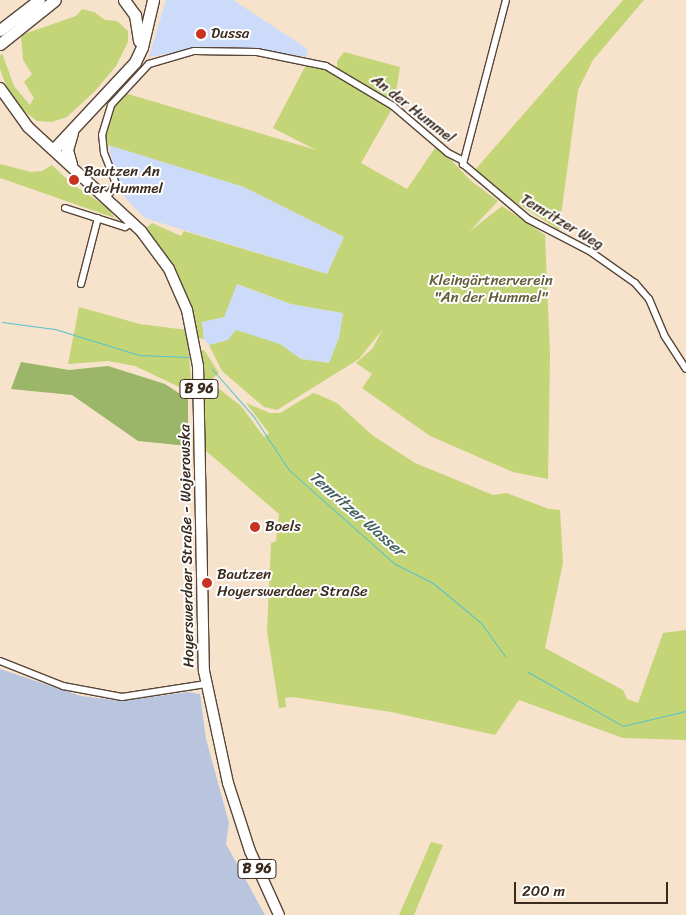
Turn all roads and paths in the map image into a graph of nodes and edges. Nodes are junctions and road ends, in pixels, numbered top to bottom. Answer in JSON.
{"nodes":[{"id":1,"x":124,"y":0,"type":"edge"},
{"id":2,"x":153,"y":0,"type":"edge"},
{"id":3,"x":506,"y":0,"type":"edge"},
{"id":4,"x":50,"y":1,"type":"edge"},
{"id":5,"x":0,"y":30,"type":"edge"},
{"id":6,"x":0,"y":44,"type":"edge"},
{"id":7,"x":122,"y":75,"type":"junction"},
{"id":8,"x":0,"y":88,"type":"edge"},
{"id":9,"x":75,"y":127,"type":"junction"},
{"id":10,"x":54,"y":149,"type":"junction"},
{"id":11,"x":462,"y":160,"type":"junction"},
{"id":12,"x":71,"y":164,"type":"junction"},
{"id":13,"x":108,"y":197,"type":"junction"},
{"id":14,"x":65,"y":208,"type":"dead end"},
{"id":15,"x":98,"y":218,"type":"junction"},
{"id":16,"x":134,"y":222,"type":"junction"},
{"id":17,"x":81,"y":284,"type":"dead end"},
{"id":18,"x":686,"y":368,"type":"edge"},
{"id":19,"x":0,"y":662,"type":"edge"},
{"id":20,"x":206,"y":684,"type":"junction"},
{"id":21,"x":279,"y":915,"type":"edge"}],
"edges":[{"from":1,"to":7,"type":"highway"},
{"from":2,"to":7,"type":"highway"},
{"from":3,"to":11,"type":"street"},
{"from":4,"to":5,"type":"highway"},
{"from":4,"to":6,"type":"highway"},
{"from":7,"to":9,"type":"highway"},
{"from":8,"to":10,"type":"main road","name":"Hoyerswerdaer Straße - Wojerowska","number":"B 96"},
{"from":9,"to":10,"type":"highway"},
{"from":9,"to":12,"type":"highway"},
{"from":10,"to":12,"type":"main road","name":"Hoyerswerdaer Straße - Wojerowska","number":"B 96"},
{"from":11,"to":13,"type":"street","name":"An der Hummel"},
{"from":11,"to":18,"type":"street","name":"Temritzer Weg"},
{"from":12,"to":13,"type":"main road","name":"Hoyerswerdaer Straße - Wojerowska","number":"B 96"},
{"from":13,"to":16,"type":"main road","name":"Hoyerswerdaer Straße - Wojerowska","number":"B 96"},
{"from":14,"to":15,"type":"street"},
{"from":15,"to":16,"type":"street"},
{"from":15,"to":17,"type":"street"},
{"from":16,"to":20,"type":"main road","name":"Hoyerswerdaer Straße - Wojerowska","number":"B 96"},
{"from":19,"to":20,"type":"street"},
{"from":20,"to":21,"type":"main road","name":"Hoyerswerdaer Straße - Wojerowska","number":"B 96"}]}
